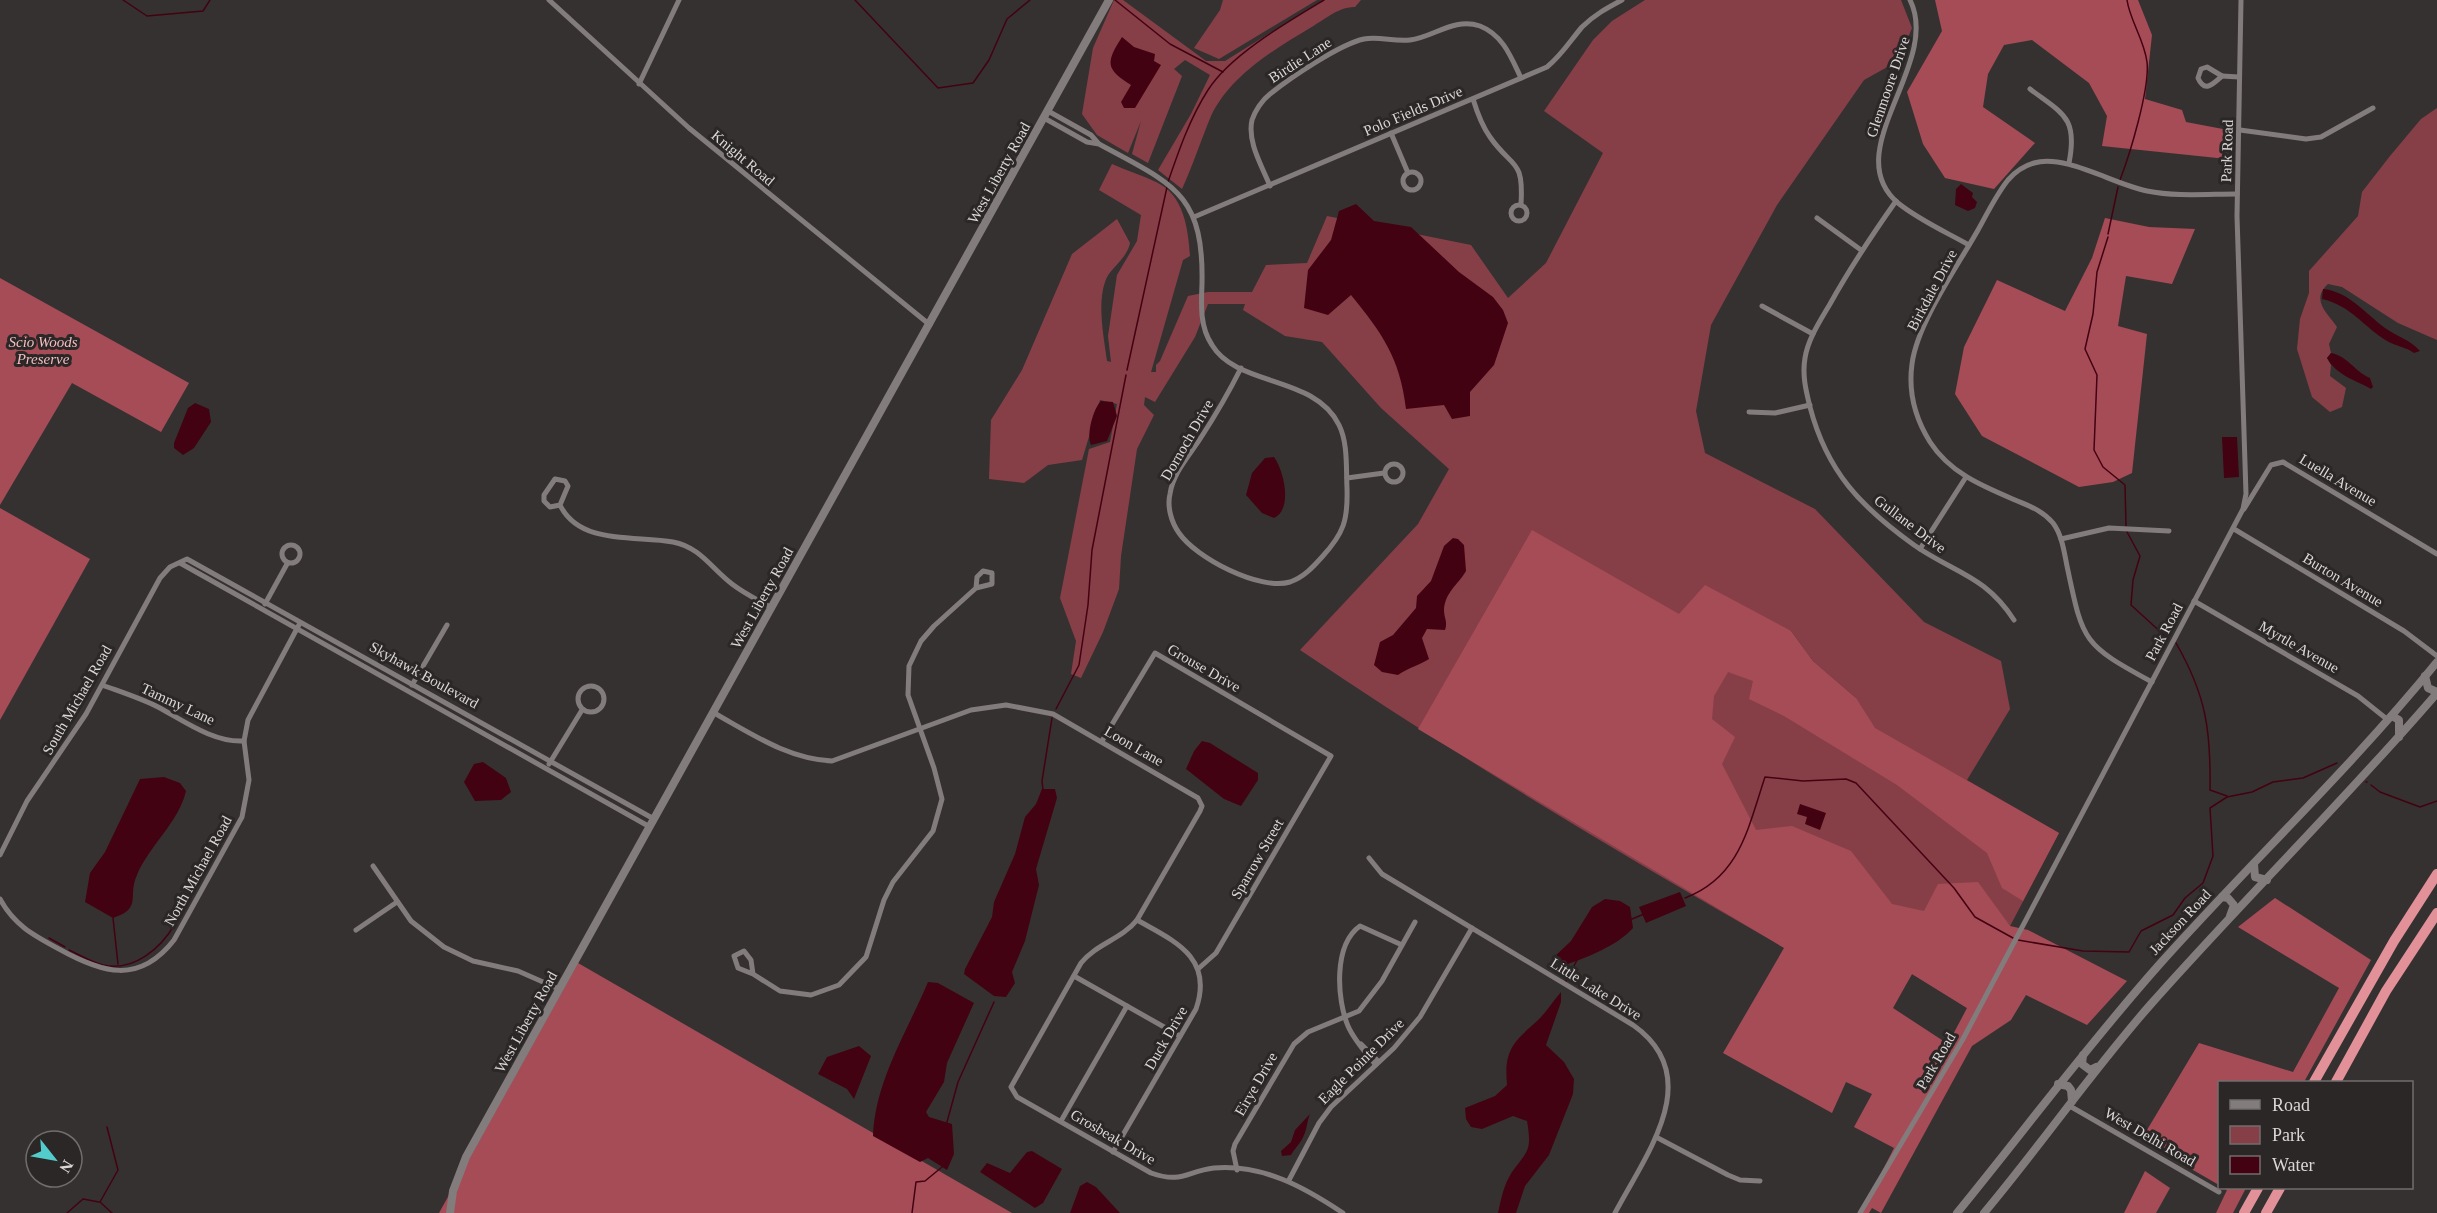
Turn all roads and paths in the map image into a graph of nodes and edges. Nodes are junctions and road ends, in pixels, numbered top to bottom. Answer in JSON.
{"nodes":[{"id":1,"x":549,"y":0,"type":"edge"},
{"id":2,"x":679,"y":0,"type":"edge"},
{"id":3,"x":1109,"y":0,"type":"edge"},
{"id":4,"x":1622,"y":0,"type":"edge"},
{"id":5,"x":1910,"y":0,"type":"edge"},
{"id":6,"x":2241,"y":0,"type":"edge"},
{"id":7,"x":2222,"y":76,"type":"junction"},
{"id":8,"x":2240,"y":77,"type":"junction"},
{"id":9,"x":1521,"y":78,"type":"junction"},
{"id":10,"x":639,"y":84,"type":"junction"},
{"id":11,"x":2030,"y":89,"type":"dead end"},
{"id":12,"x":1473,"y":99,"type":"junction"},
{"id":13,"x":2373,"y":108,"type":"dead end"},
{"id":14,"x":1046,"y":115,"type":"junction"},
{"id":15,"x":2240,"y":130,"type":"junction"},
{"id":16,"x":1391,"y":133,"type":"junction"},
{"id":17,"x":2069,"y":163,"type":"junction"},
{"id":18,"x":1408,"y":173,"type":"dead end"},
{"id":19,"x":1270,"y":186,"type":"junction"},
{"id":20,"x":2237,"y":194,"type":"junction"},
{"id":21,"x":1896,"y":201,"type":"junction"},
{"id":22,"x":1521,"y":205,"type":"dead end"},
{"id":23,"x":1194,"y":217,"type":"junction"},
{"id":24,"x":1817,"y":218,"type":"dead end"},
{"id":25,"x":1970,"y":245,"type":"junction"},
{"id":26,"x":1861,"y":250,"type":"junction"},
{"id":27,"x":1762,"y":306,"type":"dead end"},
{"id":28,"x":930,"y":325,"type":"junction"},
{"id":29,"x":1813,"y":333,"type":"junction"},
{"id":30,"x":1241,"y":368,"type":"junction"},
{"id":31,"x":1810,"y":405,"type":"junction"},
{"id":32,"x":1749,"y":412,"type":"dead end"},
{"id":33,"x":1384,"y":473,"type":"dead end"},
{"id":34,"x":1966,"y":477,"type":"junction"},
{"id":35,"x":1347,"y":478,"type":"junction"},
{"id":36,"x":560,"y":505,"type":"junction"},
{"id":37,"x":2243,"y":509,"type":"junction"},
{"id":38,"x":2234,"y":530,"type":"junction"},
{"id":39,"x":2169,"y":531,"type":"dead end"},
{"id":40,"x":2061,"y":539,"type":"junction"},
{"id":41,"x":1920,"y":549,"type":"junction"},
{"id":42,"x":2437,"y":555,"type":"edge"},
{"id":43,"x":180,"y":562,"type":"junction"},
{"id":44,"x":287,"y":564,"type":"dead end"},
{"id":45,"x":976,"y":588,"type":"junction"},
{"id":46,"x":2194,"y":601,"type":"junction"},
{"id":47,"x":266,"y":603,"type":"junction"},
{"id":48,"x":772,"y":608,"type":"junction"},
{"id":49,"x":262,"y":610,"type":"junction"},
{"id":50,"x":2013,"y":620,"type":"dead end"},
{"id":51,"x":300,"y":623,"type":"junction"},
{"id":52,"x":447,"y":624,"type":"dead end"},
{"id":53,"x":296,"y":630,"type":"junction"},
{"id":54,"x":2437,"y":656,"type":"edge"},
{"id":55,"x":2437,"y":662,"type":"edge"},
{"id":56,"x":2425,"y":676,"type":"junction"},
{"id":57,"x":2152,"y":682,"type":"junction"},
{"id":58,"x":413,"y":683,"type":"junction"},
{"id":59,"x":102,"y":685,"type":"junction"},
{"id":60,"x":409,"y":690,"type":"junction"},
{"id":61,"x":2437,"y":693,"type":"edge"},
{"id":62,"x":582,"y":710,"type":"junction"},
{"id":63,"x":714,"y":713,"type":"junction"},
{"id":64,"x":2390,"y":718,"type":"junction"},
{"id":65,"x":919,"y":729,"type":"junction"},
{"id":66,"x":2399,"y":738,"type":"junction"},
{"id":67,"x":244,"y":741,"type":"junction"},
{"id":68,"x":1102,"y":741,"type":"junction"},
{"id":69,"x":1331,"y":756,"type":"joint"},
{"id":70,"x":551,"y":761,"type":"junction"},
{"id":71,"x":547,"y":768,"type":"junction"},
{"id":72,"x":654,"y":819,"type":"junction"},
{"id":73,"x":650,"y":827,"type":"junction"},
{"id":74,"x":0,"y":855,"type":"edge"},
{"id":75,"x":1369,"y":858,"type":"dead end"},
{"id":76,"x":2254,"y":864,"type":"junction"},
{"id":77,"x":373,"y":866,"type":"dead end"},
{"id":78,"x":2437,"y":874,"type":"edge"},
{"id":79,"x":2267,"y":880,"type":"junction"},
{"id":80,"x":2222,"y":897,"type":"junction"},
{"id":81,"x":0,"y":899,"type":"edge"},
{"id":82,"x":397,"y":902,"type":"junction"},
{"id":83,"x":2437,"y":913,"type":"edge"},
{"id":84,"x":1137,"y":920,"type":"junction"},
{"id":85,"x":1415,"y":922,"type":"dead end"},
{"id":86,"x":2227,"y":922,"type":"junction"},
{"id":87,"x":1472,"y":928,"type":"junction"},
{"id":88,"x":356,"y":930,"type":"dead end"},
{"id":89,"x":1402,"y":945,"type":"junction"},
{"id":90,"x":1198,"y":969,"type":"junction"},
{"id":91,"x":753,"y":974,"type":"junction"},
{"id":92,"x":1074,"y":976,"type":"junction"},
{"id":93,"x":559,"y":989,"type":"junction"},
{"id":94,"x":1127,"y":1006,"type":"junction"},
{"id":95,"x":1347,"y":1016,"type":"junction"},
{"id":96,"x":1180,"y":1036,"type":"junction"},
{"id":97,"x":2084,"y":1051,"type":"junction"},
{"id":98,"x":1377,"y":1063,"type":"junction"},
{"id":99,"x":2100,"y":1065,"type":"junction"},
{"id":100,"x":2315,"y":1081,"type":"edge"},
{"id":101,"x":2337,"y":1081,"type":"edge"},
{"id":102,"x":2058,"y":1084,"type":"junction"},
{"id":103,"x":1017,"y":1097,"type":"joint"},
{"id":104,"x":2070,"y":1103,"type":"junction"},
{"id":105,"x":1061,"y":1121,"type":"junction"},
{"id":106,"x":1656,"y":1137,"type":"junction"},
{"id":107,"x":1113,"y":1152,"type":"junction"},
{"id":108,"x":1237,"y":1170,"type":"junction"},
{"id":109,"x":1289,"y":1180,"type":"junction"},
{"id":110,"x":1760,"y":1181,"type":"dead end"},
{"id":111,"x":2257,"y":1189,"type":"edge"},
{"id":112,"x":2279,"y":1189,"type":"edge"},
{"id":113,"x":2219,"y":1191,"type":"dead end"},
{"id":114,"x":450,"y":1213,"type":"edge"},
{"id":115,"x":1343,"y":1213,"type":"edge"},
{"id":116,"x":1615,"y":1213,"type":"edge"},
{"id":117,"x":1860,"y":1213,"type":"edge"},
{"id":118,"x":1957,"y":1213,"type":"edge"},
{"id":119,"x":1984,"y":1213,"type":"edge"},
{"id":120,"x":2244,"y":1213,"type":"edge"},
{"id":121,"x":2266,"y":1213,"type":"edge"}],
"edges":[{"from":1,"to":10,"type":"street","name":"Knight Road"},
{"from":2,"to":10,"type":"street"},
{"from":3,"to":14,"type":"main road","name":"West Liberty Road"},
{"from":4,"to":9,"type":"street","name":"Polo Fields Drive"},
{"from":5,"to":21,"type":"street","name":"Glenmoore Drive"},
{"from":6,"to":8,"type":"street","name":"Park Road"},
{"from":7,"to":7,"type":"street"},
{"from":7,"to":8,"type":"street"},
{"from":8,"to":15,"type":"street","name":"Park Road"},
{"from":9,"to":12,"type":"street","name":"Polo Fields Drive"},
{"from":9,"to":19,"type":"street","name":"Birdie Lane"},
{"from":10,"to":28,"type":"street","name":"Knight Road"},
{"from":11,"to":17,"type":"street"},
{"from":12,"to":16,"type":"street","name":"Polo Fields Drive"},
{"from":12,"to":22,"type":"street"},
{"from":13,"to":15,"type":"street"},
{"from":14,"to":23,"type":"street","name":"Dornoch Drive"},
{"from":14,"to":28,"type":"main road","name":"West Liberty Road"},
{"from":15,"to":20,"type":"street","name":"Park Road"},
{"from":16,"to":18,"type":"street"},
{"from":16,"to":19,"type":"street","name":"Polo Fields Drive"},
{"from":17,"to":20,"type":"street","name":"Birkdale Drive"},
{"from":17,"to":25,"type":"street","name":"Birkdale Drive"},
{"from":19,"to":23,"type":"street","name":"Polo Fields Drive"},
{"from":20,"to":37,"type":"street","name":"Park Road"},
{"from":21,"to":25,"type":"street"},
{"from":21,"to":26,"type":"street","name":"Gullane Drive"},
{"from":23,"to":30,"type":"street","name":"Dornoch Drive"},
{"from":24,"to":26,"type":"street"},
{"from":25,"to":34,"type":"street","name":"Birkdale Drive"},
{"from":26,"to":29,"type":"street","name":"Gullane Drive"},
{"from":27,"to":29,"type":"street"},
{"from":28,"to":48,"type":"main road","name":"West Liberty Road"},
{"from":29,"to":31,"type":"street","name":"Gullane Drive"},
{"from":30,"to":35,"type":"street","name":"Dornoch Drive"},
{"from":30,"to":35,"type":"street","name":"Dornoch Drive"},
{"from":31,"to":32,"type":"street"},
{"from":31,"to":41,"type":"street","name":"Gullane Drive"},
{"from":33,"to":35,"type":"street"},
{"from":34,"to":40,"type":"street","name":"Birkdale Drive"},
{"from":34,"to":41,"type":"street"},
{"from":36,"to":36,"type":"street"},
{"from":36,"to":48,"type":"street"},
{"from":37,"to":38,"type":"street","name":"Park Road"},
{"from":37,"to":42,"type":"street","name":"Luella Avenue"},
{"from":38,"to":46,"type":"street","name":"Park Road"},
{"from":38,"to":54,"type":"street","name":"Burton Avenue"},
{"from":39,"to":40,"type":"street"},
{"from":40,"to":57,"type":"street","name":"Birkdale Drive"},
{"from":41,"to":50,"type":"street","name":"Gullane Drive"},
{"from":43,"to":47,"type":"street","name":"Skyhawk Boulevard"},
{"from":43,"to":49,"type":"street","name":"Skyhawk Boulevard"},
{"from":43,"to":59,"type":"street","name":"South Michael Road"},
{"from":44,"to":47,"type":"street"},
{"from":45,"to":45,"type":"street"},
{"from":45,"to":65,"type":"street"},
{"from":46,"to":57,"type":"street","name":"Park Road"},
{"from":46,"to":64,"type":"street","name":"Myrtle Avenue"},
{"from":47,"to":49,"type":"street"},
{"from":47,"to":51,"type":"street","name":"Skyhawk Boulevard"},
{"from":48,"to":63,"type":"main road","name":"West Liberty Road"},
{"from":49,"to":53,"type":"street","name":"Skyhawk Boulevard"},
{"from":51,"to":53,"type":"street","name":"North Michael Road"},
{"from":51,"to":58,"type":"street","name":"Skyhawk Boulevard"},
{"from":52,"to":58,"type":"street"},
{"from":53,"to":60,"type":"street","name":"Skyhawk Boulevard"},
{"from":53,"to":67,"type":"street","name":"North Michael Road"},
{"from":55,"to":56,"type":"main road","name":"Jackson Road"},
{"from":56,"to":61,"type":"main road"},
{"from":56,"to":64,"type":"main road","name":"Jackson Road"},
{"from":57,"to":117,"type":"street","name":"Park Road"},
{"from":58,"to":60,"type":"street"},
{"from":58,"to":70,"type":"street","name":"Skyhawk Boulevard"},
{"from":59,"to":67,"type":"street","name":"Tammy Lane"},
{"from":59,"to":74,"type":"street","name":"South Michael Road"},
{"from":60,"to":71,"type":"street","name":"Skyhawk Boulevard"},
{"from":61,"to":66,"type":"main road"},
{"from":62,"to":62,"type":"street"},
{"from":62,"to":70,"type":"street"},
{"from":63,"to":65,"type":"street","name":"Loon Lane"},
{"from":63,"to":72,"type":"main road","name":"West Liberty Road"},
{"from":64,"to":66,"type":"main road"},
{"from":64,"to":76,"type":"main road","name":"Jackson Road"},
{"from":65,"to":68,"type":"street","name":"Loon Lane"},
{"from":65,"to":91,"type":"street"},
{"from":66,"to":79,"type":"main road"},
{"from":67,"to":81,"type":"street","name":"North Michael Road"},
{"from":68,"to":69,"type":"street","name":"Grouse Drive"},
{"from":68,"to":84,"type":"street","name":"Loon Lane"},
{"from":69,"to":90,"type":"street","name":"Sparrow Street"},
{"from":70,"to":71,"type":"street"},
{"from":70,"to":72,"type":"street","name":"Skyhawk Boulevard"},
{"from":71,"to":73,"type":"street","name":"Skyhawk Boulevard"},
{"from":72,"to":73,"type":"main road","name":"West Liberty Road"},
{"from":73,"to":93,"type":"main road","name":"West Liberty Road"},
{"from":75,"to":87,"type":"street","name":"Little Lake Drive"},
{"from":76,"to":79,"type":"main road"},
{"from":76,"to":80,"type":"main road","name":"Jackson Road"},
{"from":77,"to":82,"type":"street"},
{"from":78,"to":100,"type":"highway"},
{"from":79,"to":86,"type":"main road"},
{"from":80,"to":86,"type":"main road"},
{"from":80,"to":97,"type":"main road","name":"Jackson Road"},
{"from":82,"to":88,"type":"street"},
{"from":82,"to":93,"type":"street"},
{"from":83,"to":101,"type":"highway"},
{"from":84,"to":90,"type":"street"},
{"from":84,"to":92,"type":"street","name":"Loon Lane"},
{"from":85,"to":89,"type":"street","name":"Eirye Drive"},
{"from":86,"to":99,"type":"main road"},
{"from":87,"to":98,"type":"street","name":"Eagle Pointe Drive"},
{"from":87,"to":106,"type":"street","name":"Little Lake Drive"},
{"from":89,"to":95,"type":"street","name":"Eirye Drive"},
{"from":89,"to":95,"type":"street"},
{"from":90,"to":96,"type":"street","name":"Duck Drive"},
{"from":91,"to":91,"type":"street"},
{"from":92,"to":94,"type":"street"},
{"from":92,"to":103,"type":"street","name":"Loon Lane"},
{"from":93,"to":114,"type":"main road","name":"West Liberty Road"},
{"from":94,"to":96,"type":"street"},
{"from":94,"to":105,"type":"street"},
{"from":95,"to":98,"type":"street"},
{"from":95,"to":108,"type":"street","name":"Eirye Drive"},
{"from":96,"to":107,"type":"street","name":"Duck Drive"},
{"from":97,"to":99,"type":"main road"},
{"from":97,"to":102,"type":"main road","name":"Jackson Road"},
{"from":98,"to":109,"type":"street","name":"Eagle Pointe Drive"},
{"from":99,"to":104,"type":"main road"},
{"from":102,"to":104,"type":"main road"},
{"from":102,"to":118,"type":"main road","name":"Jackson Road"},
{"from":103,"to":105,"type":"street","name":"Grosbeak Drive"},
{"from":104,"to":113,"type":"street","name":"West Delhi Road"},
{"from":104,"to":119,"type":"main road"},
{"from":105,"to":107,"type":"street","name":"Grosbeak Drive"},
{"from":106,"to":110,"type":"street"},
{"from":106,"to":116,"type":"street","name":"Little Lake Drive"},
{"from":107,"to":108,"type":"street","name":"Grosbeak Drive"},
{"from":108,"to":109,"type":"street","name":"Grosbeak Drive"},
{"from":109,"to":115,"type":"street"},
{"from":111,"to":120,"type":"highway"},
{"from":112,"to":121,"type":"highway"}]}
